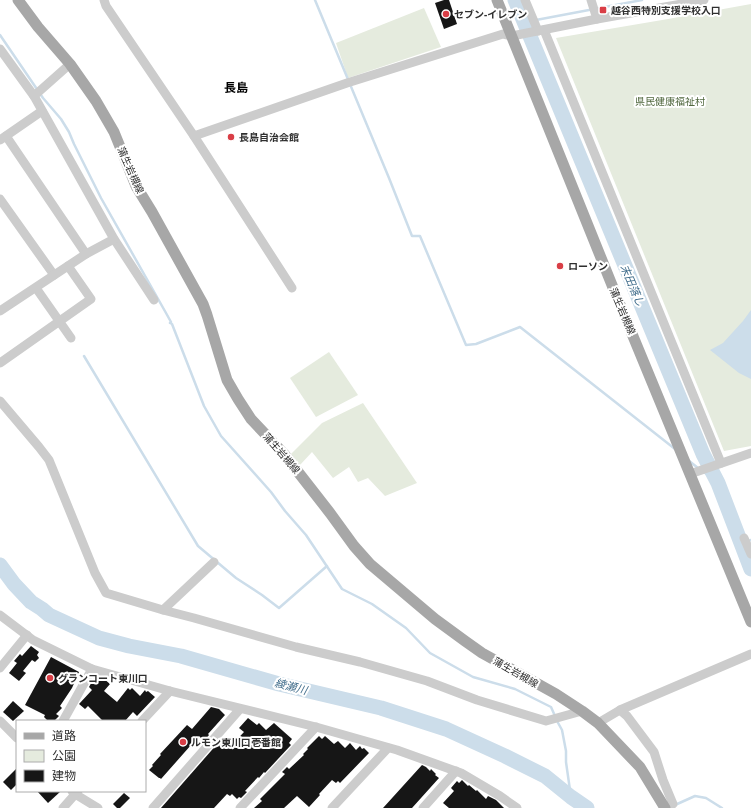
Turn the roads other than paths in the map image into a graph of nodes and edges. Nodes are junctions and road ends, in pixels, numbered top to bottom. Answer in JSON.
{"nodes":[{"id":1,"x":18,"y":0,"type":"edge"},
{"id":2,"x":104,"y":0,"type":"edge"},
{"id":3,"x":497,"y":0,"type":"edge"},
{"id":4,"x":525,"y":0,"type":"edge"},
{"id":5,"x":591,"y":0,"type":"edge"},
{"id":6,"x":704,"y":0,"type":"edge"},
{"id":7,"x":597,"y":19,"type":"junction"},
{"id":8,"x":541,"y":31,"type":"junction"},
{"id":9,"x":512,"y":36,"type":"junction"},
{"id":10,"x":0,"y":49,"type":"edge"},
{"id":11,"x":70,"y":64,"type":"junction"},
{"id":12,"x":34,"y":96,"type":"junction"},
{"id":13,"x":42,"y":111,"type":"junction"},
{"id":14,"x":194,"y":136,"type":"junction"},
{"id":15,"x":3,"y":138,"type":"edge"},
{"id":16,"x":0,"y":199,"type":"edge"},
{"id":17,"x":114,"y":239,"type":"junction"},
{"id":18,"x":86,"y":254,"type":"junction"},
{"id":19,"x":68,"y":266,"type":"junction"},
{"id":20,"x":54,"y":275,"type":"junction"},
{"id":21,"x":36,"y":288,"type":"junction"},
{"id":22,"x":292,"y":288,"type":"dead end"},
{"id":23,"x":154,"y":300,"type":"dead end"},
{"id":24,"x":0,"y":311,"type":"edge"},
{"id":25,"x":59,"y":321,"type":"junction"},
{"id":26,"x":71,"y":338,"type":"dead end"},
{"id":27,"x":0,"y":363,"type":"edge"},
{"id":28,"x":0,"y":401,"type":"edge"},
{"id":29,"x":751,"y":453,"type":"edge"},
{"id":30,"x":721,"y":463,"type":"junction"},
{"id":31,"x":690,"y":474,"type":"junction"},
{"id":32,"x":744,"y":538,"type":"dead end"},
{"id":33,"x":751,"y":554,"type":"edge"},
{"id":34,"x":214,"y":562,"type":"dead end"},
{"id":35,"x":163,"y":610,"type":"junction"},
{"id":36,"x":0,"y":615,"type":"edge"},
{"id":37,"x":751,"y":622,"type":"edge"},
{"id":38,"x":27,"y":635,"type":"junction"},
{"id":39,"x":751,"y":654,"type":"edge"},
{"id":40,"x":0,"y":668,"type":"edge"},
{"id":41,"x":92,"y":669,"type":"junction"},
{"id":42,"x":170,"y":691,"type":"junction"},
{"id":43,"x":240,"y":709,"type":"junction"},
{"id":44,"x":620,"y":710,"type":"junction"},
{"id":45,"x":582,"y":711,"type":"junction"},
{"id":46,"x":64,"y":720,"type":"edge"},
{"id":47,"x":143,"y":720,"type":"edge"},
{"id":48,"x":0,"y":721,"type":"edge"},
{"id":49,"x":598,"y":724,"type":"junction"},
{"id":50,"x":316,"y":728,"type":"junction"},
{"id":51,"x":16,"y":737,"type":"edge"},
{"id":52,"x":388,"y":748,"type":"junction"},
{"id":53,"x":456,"y":771,"type":"junction"},
{"id":54,"x":75,"y":792,"type":"edge"},
{"id":55,"x":62,"y":808,"type":"edge"},
{"id":56,"x":98,"y":808,"type":"edge"},
{"id":57,"x":153,"y":808,"type":"edge"},
{"id":58,"x":240,"y":808,"type":"edge"},
{"id":59,"x":332,"y":808,"type":"edge"},
{"id":60,"x":423,"y":808,"type":"edge"},
{"id":61,"x":517,"y":808,"type":"edge"},
{"id":62,"x":665,"y":808,"type":"edge"}],
"edges":[{"from":1,"to":11,"type":"main road","name":"蒲生岩槻線"},
{"from":2,"to":14,"type":"street"},
{"from":3,"to":9,"type":"main road","name":"蒲生岩槻線"},
{"from":4,"to":8,"type":"street"},
{"from":5,"to":7,"type":"street"},
{"from":6,"to":7,"type":"street"},
{"from":7,"to":8,"type":"street"},
{"from":8,"to":9,"type":"street"},
{"from":8,"to":30,"type":"street"},
{"from":9,"to":14,"type":"street"},
{"from":9,"to":31,"type":"main road","name":"蒲生岩槻線"},
{"from":10,"to":12,"type":"street"},
{"from":11,"to":12,"type":"street"},
{"from":11,"to":45,"type":"main road","name":"蒲生岩槻線"},
{"from":12,"to":13,"type":"street"},
{"from":13,"to":15,"type":"street"},
{"from":13,"to":17,"type":"street"},
{"from":14,"to":22,"type":"street"},
{"from":15,"to":18,"type":"street"},
{"from":16,"to":20,"type":"street"},
{"from":17,"to":18,"type":"street"},
{"from":17,"to":23,"type":"street"},
{"from":18,"to":19,"type":"street"},
{"from":19,"to":20,"type":"street"},
{"from":19,"to":25,"type":"street"},
{"from":20,"to":21,"type":"street"},
{"from":21,"to":24,"type":"street"},
{"from":21,"to":25,"type":"street"},
{"from":25,"to":26,"type":"street"},
{"from":25,"to":27,"type":"street"},
{"from":28,"to":35,"type":"street"},
{"from":29,"to":30,"type":"street"},
{"from":30,"to":31,"type":"street"},
{"from":31,"to":37,"type":"main road","name":"蒲生岩槻線"},
{"from":32,"to":33,"type":"street"},
{"from":34,"to":35,"type":"street"},
{"from":35,"to":45,"type":"street"},
{"from":36,"to":38,"type":"street"},
{"from":38,"to":40,"type":"street"},
{"from":38,"to":41,"type":"street"},
{"from":39,"to":44,"type":"street"},
{"from":41,"to":42,"type":"street"},
{"from":41,"to":46,"type":"street"},
{"from":42,"to":43,"type":"street"},
{"from":42,"to":47,"type":"street"},
{"from":43,"to":50,"type":"street"},
{"from":43,"to":57,"type":"street"},
{"from":44,"to":49,"type":"street"},
{"from":44,"to":62,"type":"street"},
{"from":45,"to":49,"type":"main road","name":"蒲生岩槻線"},
{"from":48,"to":51,"type":"street"},
{"from":49,"to":62,"type":"main road","name":"蒲生岩槻線"},
{"from":50,"to":52,"type":"street"},
{"from":50,"to":58,"type":"street"},
{"from":52,"to":53,"type":"street"},
{"from":52,"to":59,"type":"street"},
{"from":53,"to":60,"type":"street"},
{"from":53,"to":61,"type":"street"},
{"from":54,"to":55,"type":"street"},
{"from":54,"to":56,"type":"street"}]}
